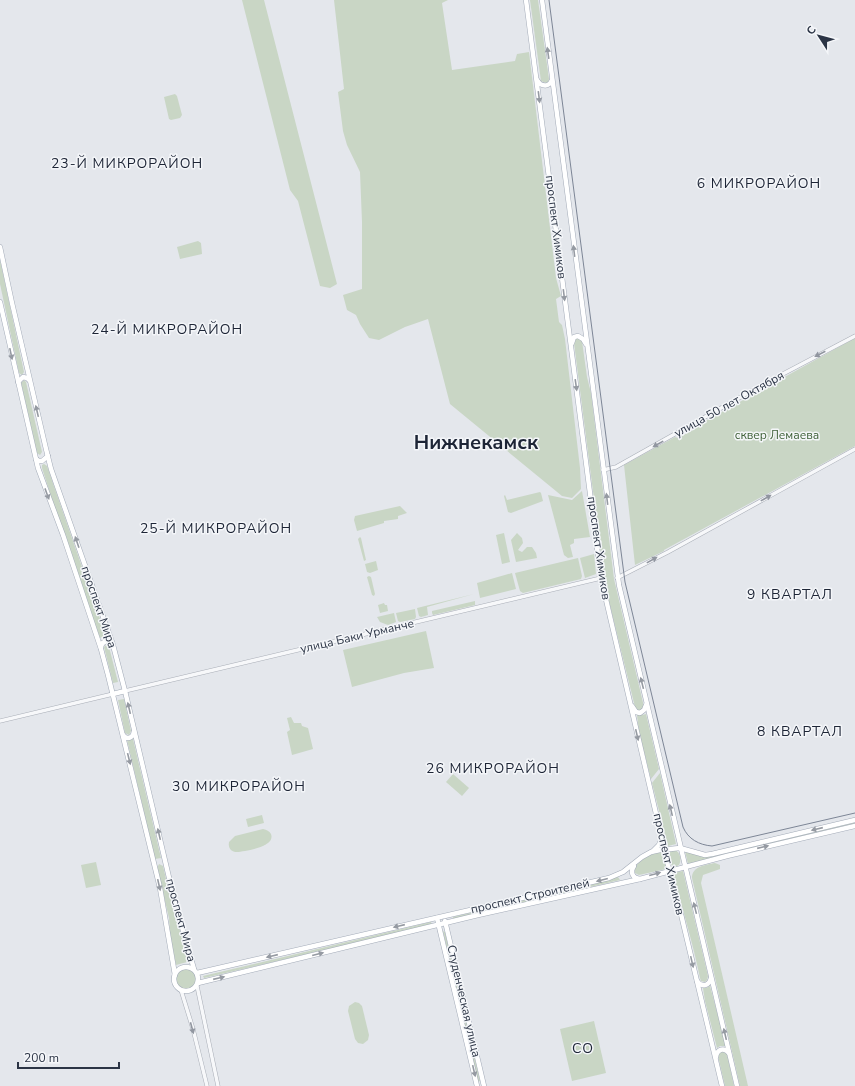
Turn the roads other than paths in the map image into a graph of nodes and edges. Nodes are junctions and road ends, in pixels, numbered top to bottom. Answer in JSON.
{"nodes":[{"id":1,"x":541,"y":0,"type":"edge"},
{"id":2,"x":527,"y":2,"type":"edge"},
{"id":3,"x":537,"y":78,"type":"junction"},
{"id":4,"x":552,"y":78,"type":"junction"},
{"id":5,"x":0,"y":246,"type":"edge"},
{"id":6,"x":0,"y":302,"type":"edge"},
{"id":7,"x":855,"y":336,"type":"edge"},
{"id":8,"x":586,"y":345,"type":"junction"},
{"id":9,"x":571,"y":346,"type":"junction"},
{"id":10,"x":30,"y":380,"type":"junction"},
{"id":11,"x":18,"y":382,"type":"junction"},
{"id":12,"x":855,"y":449,"type":"edge"},
{"id":13,"x":48,"y":456,"type":"junction"},
{"id":14,"x":35,"y":457,"type":"junction"},
{"id":15,"x":603,"y":470,"type":"junction"},
{"id":16,"x":601,"y":578,"type":"junction"},
{"id":17,"x":617,"y":578,"type":"junction"},
{"id":18,"x":113,"y":645,"type":"junction"},
{"id":19,"x":101,"y":649,"type":"junction"},
{"id":20,"x":125,"y":691,"type":"junction"},
{"id":21,"x":113,"y":694,"type":"junction"},
{"id":22,"x":646,"y":703,"type":"junction"},
{"id":23,"x":631,"y":704,"type":"junction"},
{"id":24,"x":0,"y":721,"type":"edge"},
{"id":25,"x":134,"y":730,"type":"junction"},
{"id":26,"x":122,"y":733,"type":"junction"},
{"id":27,"x":855,"y":820,"type":"edge"},
{"id":28,"x":855,"y":826,"type":"edge"},
{"id":29,"x":662,"y":837,"type":"junction"},
{"id":30,"x":680,"y":848,"type":"junction"},
{"id":31,"x":665,"y":849,"type":"junction"},
{"id":32,"x":651,"y":852,"type":"junction"},
{"id":33,"x":636,"y":862,"type":"junction"},
{"id":34,"x":166,"y":867,"type":"junction"},
{"id":35,"x":685,"y":867,"type":"junction"},
{"id":36,"x":155,"y":870,"type":"junction"},
{"id":37,"x":670,"y":871,"type":"junction"},
{"id":38,"x":618,"y":875,"type":"junction"},
{"id":39,"x":640,"y":879,"type":"junction"},
{"id":40,"x":620,"y":883,"type":"junction"},
{"id":41,"x":444,"y":916,"type":"junction"},
{"id":42,"x":437,"y":918,"type":"junction"},
{"id":43,"x":446,"y":923,"type":"junction"},
{"id":44,"x":438,"y":925,"type":"junction"},
{"id":45,"x":195,"y":971,"type":"junction"},
{"id":46,"x":175,"y":975,"type":"junction"},
{"id":47,"x":712,"y":978,"type":"junction"},
{"id":48,"x":697,"y":981,"type":"junction"},
{"id":49,"x":198,"y":984,"type":"junction"},
{"id":50,"x":181,"y":990,"type":"junction"},
{"id":51,"x":730,"y":1055,"type":"junction"},
{"id":52,"x":716,"y":1058,"type":"junction"},
{"id":53,"x":483,"y":1084,"type":"edge"},
{"id":54,"x":477,"y":1085,"type":"edge"},
{"id":55,"x":207,"y":1086,"type":"edge"},
{"id":56,"x":218,"y":1086,"type":"edge"},
{"id":57,"x":722,"y":1086,"type":"edge"},
{"id":58,"x":737,"y":1086,"type":"edge"}],
"edges":[{"from":4,"to":1,"type":"main road","name":"проспект Химиков","one_way":true},
{"from":2,"to":3,"type":"main road","name":"проспект Химиков"},
{"from":3,"to":4,"type":"main road"},
{"from":3,"to":9,"type":"main road","name":"проспект Химиков","one_way":true},
{"from":8,"to":4,"type":"main road","name":"проспект Химиков","one_way":true},
{"from":5,"to":10,"type":"main road","name":"проспект Мира"},
{"from":6,"to":11,"type":"main road","name":"проспект Мира","one_way":true},
{"from":7,"to":15,"type":"street","name":"улица 50 лет Октября","one_way":true},
{"from":8,"to":9,"type":"main road"},
{"from":8,"to":15,"type":"main road","name":"проспект Химиков"},
{"from":9,"to":16,"type":"main road","name":"проспект Химиков","one_way":true},
{"from":10,"to":11,"type":"main road"},
{"from":13,"to":10,"type":"main road","name":"проспект Мира","one_way":true},
{"from":11,"to":14,"type":"main road","name":"проспект Мира"},
{"from":17,"to":12,"type":"street","one_way":true},
{"from":13,"to":14,"type":"main road"},
{"from":18,"to":13,"type":"main road","name":"проспект Мира","one_way":true},
{"from":14,"to":19,"type":"main road","name":"проспект Мира","one_way":true},
{"from":17,"to":15,"type":"main road","name":"проспект Химиков","one_way":true},
{"from":16,"to":20,"type":"street","name":"улица Баки Урманче"},
{"from":16,"to":23,"type":"main road","name":"проспект Химиков"},
{"from":22,"to":17,"type":"main road","name":"проспект Химиков","one_way":true},
{"from":18,"to":19,"type":"main road"},
{"from":18,"to":20,"type":"main road","name":"проспект Мира"},
{"from":19,"to":21,"type":"main road","name":"проспект Мира"},
{"from":20,"to":21,"type":"main road","name":"улица Баки Урманче"},
{"from":25,"to":20,"type":"main road","name":"проспект Мира","one_way":true},
{"from":21,"to":24,"type":"street"},
{"from":21,"to":26,"type":"main road","name":"проспект Мира"},
{"from":22,"to":23,"type":"main road"},
{"from":30,"to":22,"type":"main road","name":"проспект Химиков","one_way":true},
{"from":23,"to":29,"type":"main road","name":"проспект Химиков","one_way":true},
{"from":25,"to":26,"type":"main road"},
{"from":34,"to":25,"type":"main road","name":"проспект Мира","one_way":true},
{"from":26,"to":36,"type":"main road","name":"проспект Мира","one_way":true},
{"from":27,"to":30,"type":"main road","name":"проспект Строителей","one_way":true},
{"from":35,"to":28,"type":"main road","name":"проспект Строителей","one_way":true},
{"from":29,"to":31,"type":"main road","name":"проспект Химиков"},
{"from":29,"to":32,"type":"main road"},
{"from":30,"to":31,"type":"main road","name":"проспект Строителей"},
{"from":30,"to":35,"type":"main road","name":"проспект Химиков"},
{"from":31,"to":32,"type":"main road","name":"проспект Строителей"},
{"from":31,"to":37,"type":"main road","name":"проспект Химиков"},
{"from":32,"to":33,"type":"main road","name":"проспект Строителей"},
{"from":33,"to":38,"type":"main road","name":"проспект Строителей"},
{"from":33,"to":39,"type":"main road"},
{"from":34,"to":36,"type":"main road"},
{"from":34,"to":45,"type":"main road","name":"проспект Мира"},
{"from":35,"to":37,"type":"main road","name":"проспект Строителей"},
{"from":47,"to":35,"type":"main road","name":"проспект Химиков","one_way":true},
{"from":36,"to":46,"type":"main road","name":"проспект Мира","one_way":true},
{"from":39,"to":37,"type":"main road","name":"проспект Строителей","one_way":true},
{"from":37,"to":48,"type":"main road","name":"проспект Химиков","one_way":true},
{"from":38,"to":40,"type":"main road"},
{"from":38,"to":41,"type":"main road","name":"проспект Строителей","one_way":true},
{"from":39,"to":40,"type":"main road","name":"проспект Строителей"},
{"from":40,"to":43,"type":"main road","name":"проспект Строителей"},
{"from":41,"to":42,"type":"main road","name":"проспект Строителей"},
{"from":41,"to":43,"type":"main road","name":"Студенческая улица"},
{"from":42,"to":44,"type":"main road","name":"Студенческая улица"},
{"from":42,"to":45,"type":"main road","name":"проспект Строителей","one_way":true},
{"from":43,"to":44,"type":"main road","name":"проспект Строителей"},
{"from":43,"to":53,"type":"main road","name":"Студенческая улица"},
{"from":49,"to":44,"type":"main road","name":"проспект Строителей","one_way":true},
{"from":44,"to":54,"type":"main road","name":"Студенческая улица","one_way":true},
{"from":45,"to":46,"type":"main road"},
{"from":45,"to":49,"type":"main road"},
{"from":46,"to":50,"type":"main road"},
{"from":47,"to":48,"type":"main road"},
{"from":51,"to":47,"type":"main road","name":"проспект Химиков","one_way":true},
{"from":48,"to":52,"type":"main road","name":"проспект Химиков"},
{"from":49,"to":50,"type":"main road"},
{"from":49,"to":56,"type":"street"},
{"from":50,"to":55,"type":"street","one_way":true},
{"from":51,"to":52,"type":"main road"},
{"from":51,"to":58,"type":"main road","name":"проспект Химиков"},
{"from":52,"to":57,"type":"main road","name":"проспект Химиков"},
{"from":53,"to":54,"type":"main road"}]}
